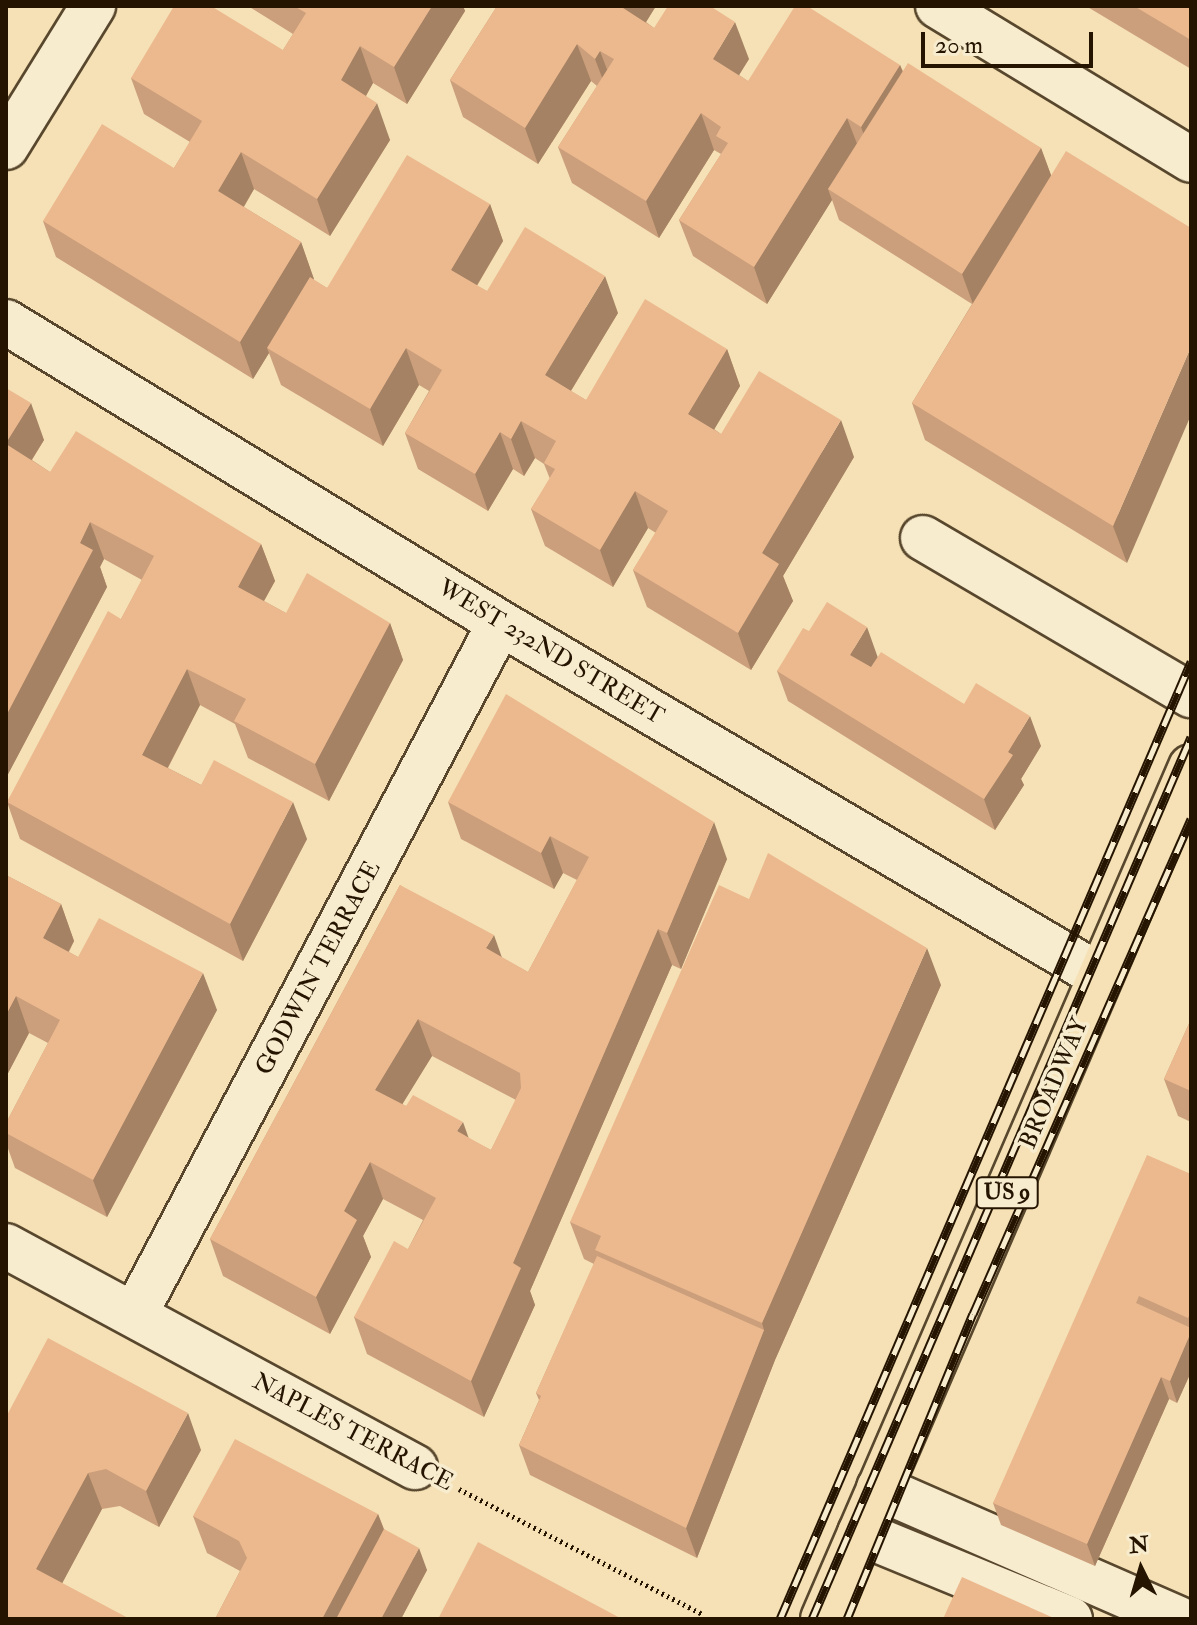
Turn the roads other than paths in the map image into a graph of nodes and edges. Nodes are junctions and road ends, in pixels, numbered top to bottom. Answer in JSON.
{"nodes":[{"id":1,"x":93,"y":6,"type":"edge"},
{"id":2,"x":938,"y":6,"type":"edge"},
{"id":3,"x":6,"y":147,"type":"edge"},
{"id":4,"x":1191,"y":160,"type":"edge"},
{"id":5,"x":6,"y":322,"type":"edge"},
{"id":6,"x":923,"y":538,"type":"dead end"},
{"id":7,"x":500,"y":623,"type":"junction"},
{"id":8,"x":1191,"y":695,"type":"edge"},
{"id":9,"x":1191,"y":767,"type":"edge"},
{"id":10,"x":1100,"y":976,"type":"junction"},
{"id":11,"x":6,"y":1246,"type":"edge"},
{"id":12,"x":135,"y":1314,"type":"junction"},
{"id":13,"x":415,"y":1467,"type":"road end"},
{"id":14,"x":879,"y":1488,"type":"junction"},
{"id":15,"x":860,"y":1533,"type":"junction"},
{"id":16,"x":823,"y":1619,"type":"edge"},
{"id":17,"x":1070,"y":1619,"type":"edge"},
{"id":18,"x":1179,"y":1619,"type":"edge"}],
"edges":[{"from":1,"to":3,"type":"street"},
{"from":2,"to":4,"type":"street"},
{"from":5,"to":7,"type":"street","name":"WEST 232ND STREET"},
{"from":6,"to":8,"type":"street"},
{"from":7,"to":10,"type":"street","name":"WEST 232ND STREET"},
{"from":7,"to":12,"type":"street","name":"GODWIN TERRACE"},
{"from":9,"to":10,"type":"main road","name":"BROADWAY","number":"US 9"},
{"from":10,"to":14,"type":"main road","name":"BROADWAY","number":"US 9"},
{"from":11,"to":12,"type":"street","name":"NAPLES TERRACE"},
{"from":12,"to":13,"type":"street","name":"NAPLES TERRACE"},
{"from":14,"to":15,"type":"main road","name":"BROADWAY","number":"US 9"},
{"from":14,"to":18,"type":"street"},
{"from":15,"to":16,"type":"main road","name":"BROADWAY","number":"US 9"},
{"from":15,"to":17,"type":"street"}]}
